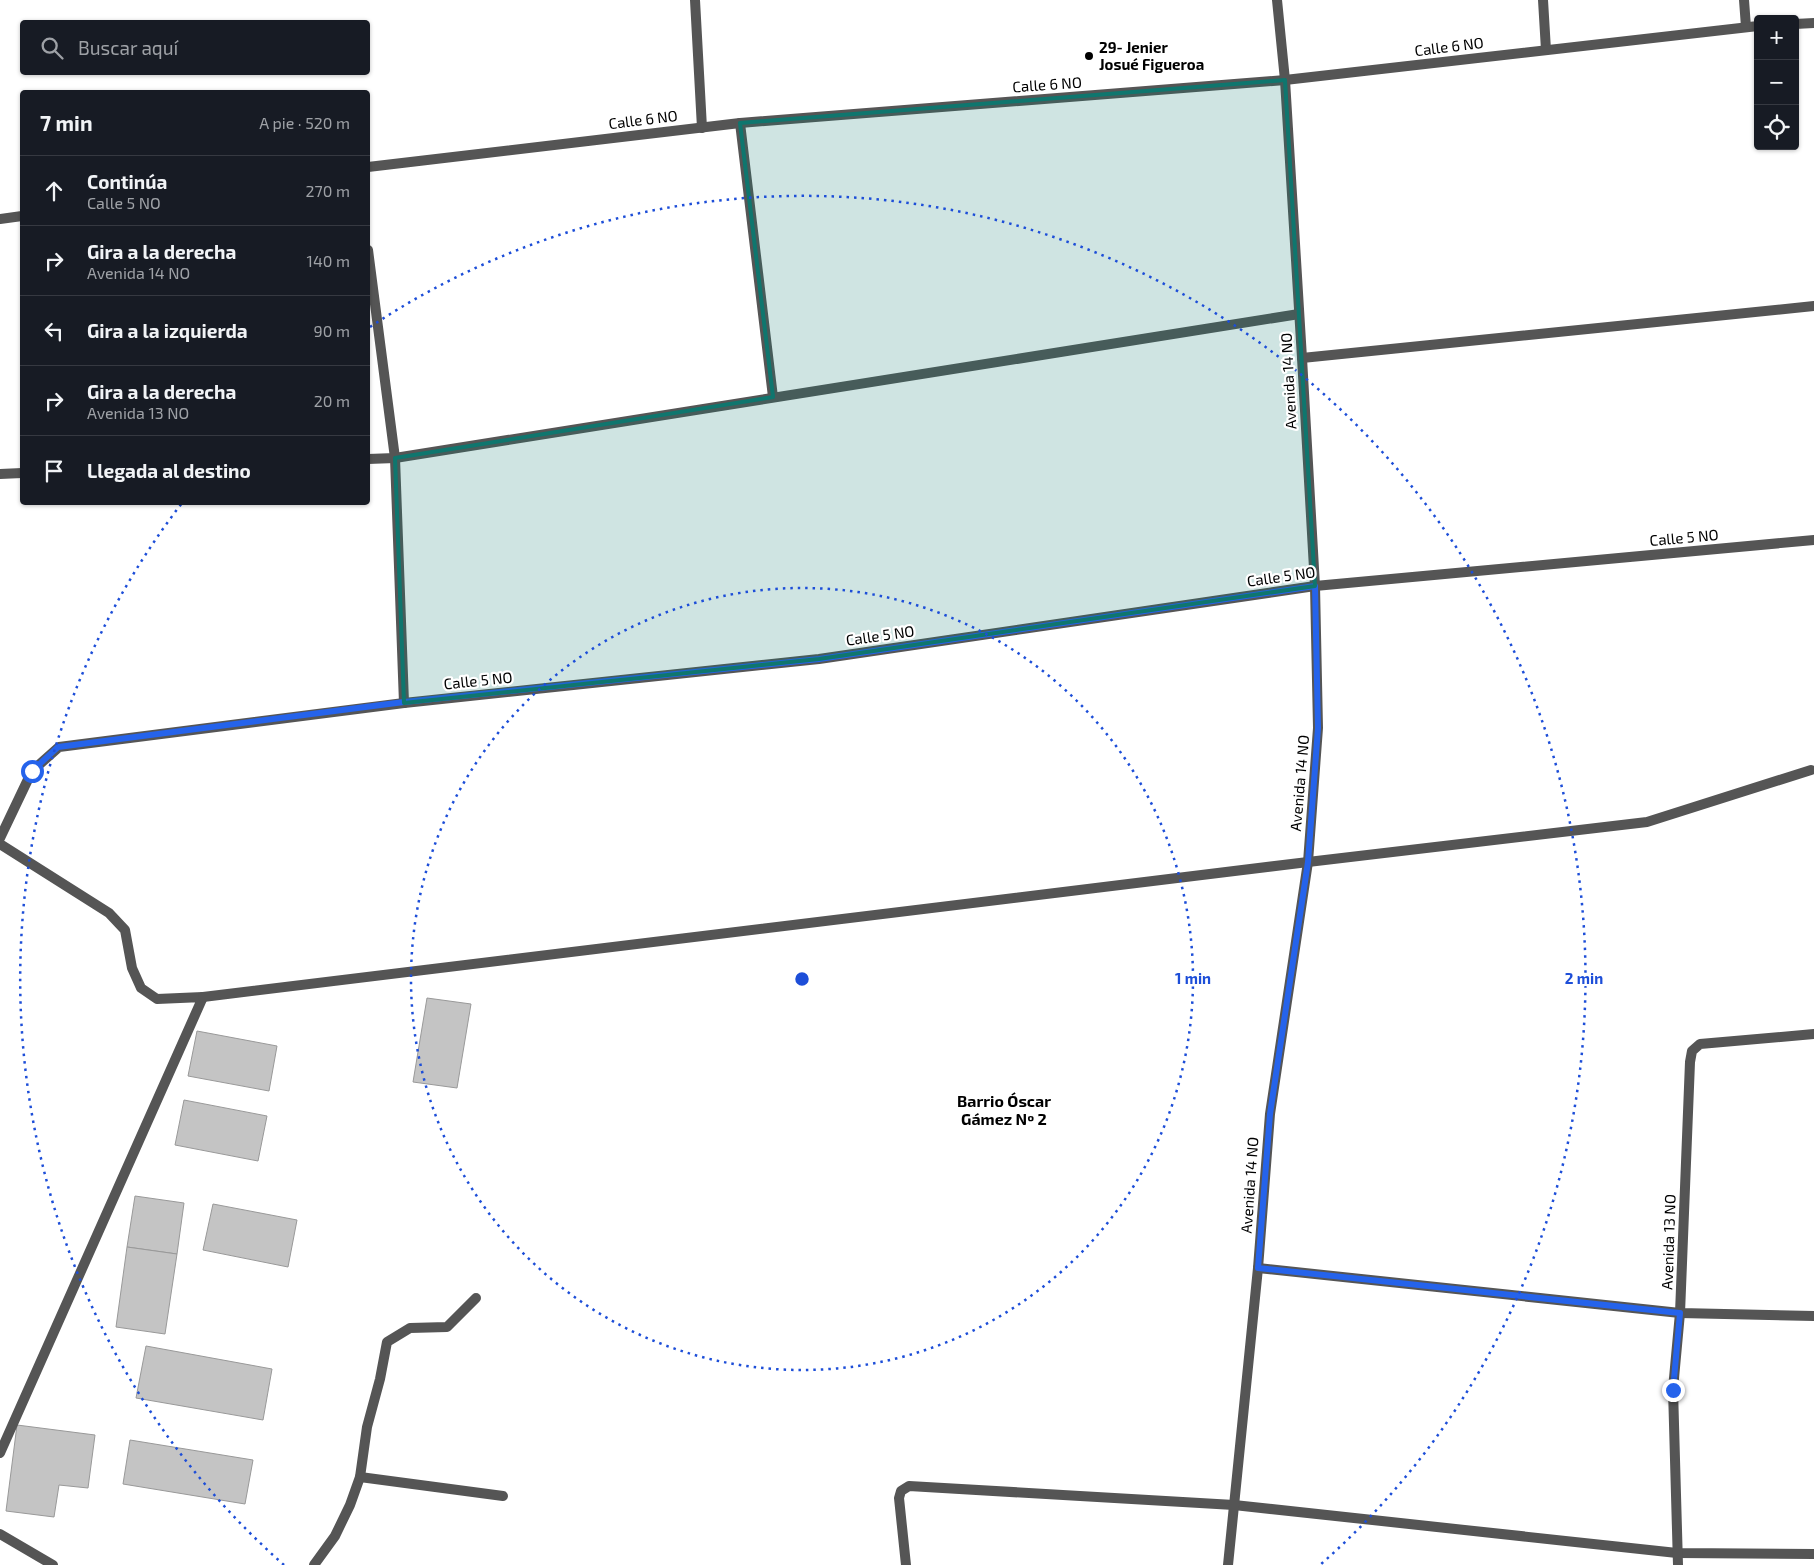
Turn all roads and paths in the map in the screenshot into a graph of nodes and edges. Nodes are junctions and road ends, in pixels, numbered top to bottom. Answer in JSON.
{"nodes":[{"id":1,"x":695,"y":0,"type":"edge"},
{"id":2,"x":1278,"y":0,"type":"edge"},
{"id":3,"x":1543,"y":0,"type":"edge"},
{"id":4,"x":1744,"y":0,"type":"edge"},
{"id":5,"x":1814,"y":23,"type":"edge"},
{"id":6,"x":1799,"y":24,"type":"edge"},
{"id":7,"x":1754,"y":26,"type":"edge"},
{"id":8,"x":1746,"y":27,"type":"junction"},
{"id":9,"x":1546,"y":50,"type":"junction"},
{"id":10,"x":1286,"y":80,"type":"junction"},
{"id":11,"x":740,"y":123,"type":"junction"},
{"id":12,"x":702,"y":128,"type":"junction"},
{"id":13,"x":370,"y":167,"type":"edge"},
{"id":14,"x":20,"y":216,"type":"edge"},
{"id":15,"x":0,"y":219,"type":"edge"},
{"id":16,"x":370,"y":265,"type":"edge"},
{"id":17,"x":1814,"y":306,"type":"edge"},
{"id":18,"x":1299,"y":314,"type":"junction"},
{"id":19,"x":1302,"y":358,"type":"junction"},
{"id":20,"x":773,"y":397,"type":"junction"},
{"id":21,"x":395,"y":458,"type":"junction"},
{"id":22,"x":370,"y":459,"type":"edge"},
{"id":23,"x":0,"y":474,"type":"edge"},
{"id":24,"x":20,"y":474,"type":"edge"},
{"id":25,"x":1814,"y":540,"type":"edge"},
{"id":26,"x":1315,"y":586,"type":"junction"},
{"id":27,"x":404,"y":702,"type":"junction"},
{"id":28,"x":1812,"y":770,"type":"dead end"},
{"id":29,"x":0,"y":838,"type":"edge"},
{"id":30,"x":0,"y":844,"type":"edge"},
{"id":31,"x":1308,"y":862,"type":"junction"},
{"id":32,"x":203,"y":997,"type":"junction"},
{"id":33,"x":1814,"y":1034,"type":"edge"},
{"id":34,"x":1258,"y":1268,"type":"junction"},
{"id":35,"x":476,"y":1298,"type":"dead end"},
{"id":36,"x":1680,"y":1313,"type":"junction"},
{"id":37,"x":1814,"y":1316,"type":"edge"},
{"id":38,"x":0,"y":1453,"type":"edge"},
{"id":39,"x":360,"y":1477,"type":"junction"},
{"id":40,"x":503,"y":1496,"type":"dead end"},
{"id":41,"x":1234,"y":1505,"type":"junction"},
{"id":42,"x":0,"y":1534,"type":"edge"},
{"id":43,"x":1677,"y":1553,"type":"junction"},
{"id":44,"x":1814,"y":1554,"type":"edge"},
{"id":45,"x":53,"y":1565,"type":"edge"},
{"id":46,"x":314,"y":1565,"type":"edge"},
{"id":47,"x":906,"y":1565,"type":"edge"},
{"id":48,"x":1228,"y":1565,"type":"edge"},
{"id":49,"x":1678,"y":1565,"type":"edge"}],
"edges":[{"from":1,"to":12,"type":"street"},
{"from":2,"to":10,"type":"street","name":"Avenida 14 NO"},
{"from":3,"to":9,"type":"street"},
{"from":4,"to":8,"type":"street"},
{"from":5,"to":6,"type":"street"},
{"from":7,"to":8,"type":"street","name":"Calle 6 NO"},
{"from":8,"to":9,"type":"street","name":"Calle 6 NO"},
{"from":9,"to":10,"type":"street","name":"Calle 6 NO"},
{"from":10,"to":11,"type":"street","name":"Calle 6 NO"},
{"from":10,"to":18,"type":"street","name":"Avenida 14 NO"},
{"from":11,"to":12,"type":"street","name":"Calle 6 NO"},
{"from":11,"to":20,"type":"street"},
{"from":12,"to":13,"type":"street","name":"Calle 6 NO"},
{"from":14,"to":15,"type":"street"},
{"from":16,"to":21,"type":"street"},
{"from":17,"to":19,"type":"street"},
{"from":18,"to":19,"type":"street","name":"Avenida 14 NO"},
{"from":18,"to":20,"type":"street"},
{"from":19,"to":26,"type":"street","name":"Avenida 14 NO"},
{"from":20,"to":21,"type":"street"},
{"from":21,"to":22,"type":"street"},
{"from":21,"to":27,"type":"street"},
{"from":23,"to":24,"type":"street"},
{"from":25,"to":26,"type":"street","name":"Calle 5 NO"},
{"from":26,"to":27,"type":"street","name":"Calle 5 NO"},
{"from":26,"to":31,"type":"street","name":"Avenida 14 NO"},
{"from":27,"to":29,"type":"street","name":"Calle 5 NO"},
{"from":28,"to":31,"type":"street"},
{"from":30,"to":32,"type":"street"},
{"from":31,"to":32,"type":"street"},
{"from":31,"to":34,"type":"street","name":"Avenida 14 NO"},
{"from":32,"to":38,"type":"street"},
{"from":33,"to":36,"type":"street","name":"Avenida 13 NO"},
{"from":34,"to":36,"type":"street"},
{"from":34,"to":41,"type":"street","name":"Avenida 14 NO"},
{"from":35,"to":39,"type":"street"},
{"from":36,"to":37,"type":"street"},
{"from":36,"to":43,"type":"street","name":"Avenida 13 NO"},
{"from":39,"to":40,"type":"street"},
{"from":39,"to":46,"type":"street"},
{"from":41,"to":43,"type":"street"},
{"from":41,"to":47,"type":"street"},
{"from":41,"to":48,"type":"street","name":"Avenida 14 NO"},
{"from":42,"to":45,"type":"street"},
{"from":43,"to":44,"type":"street"},
{"from":43,"to":49,"type":"street","name":"Avenida 13 NO"}]}
